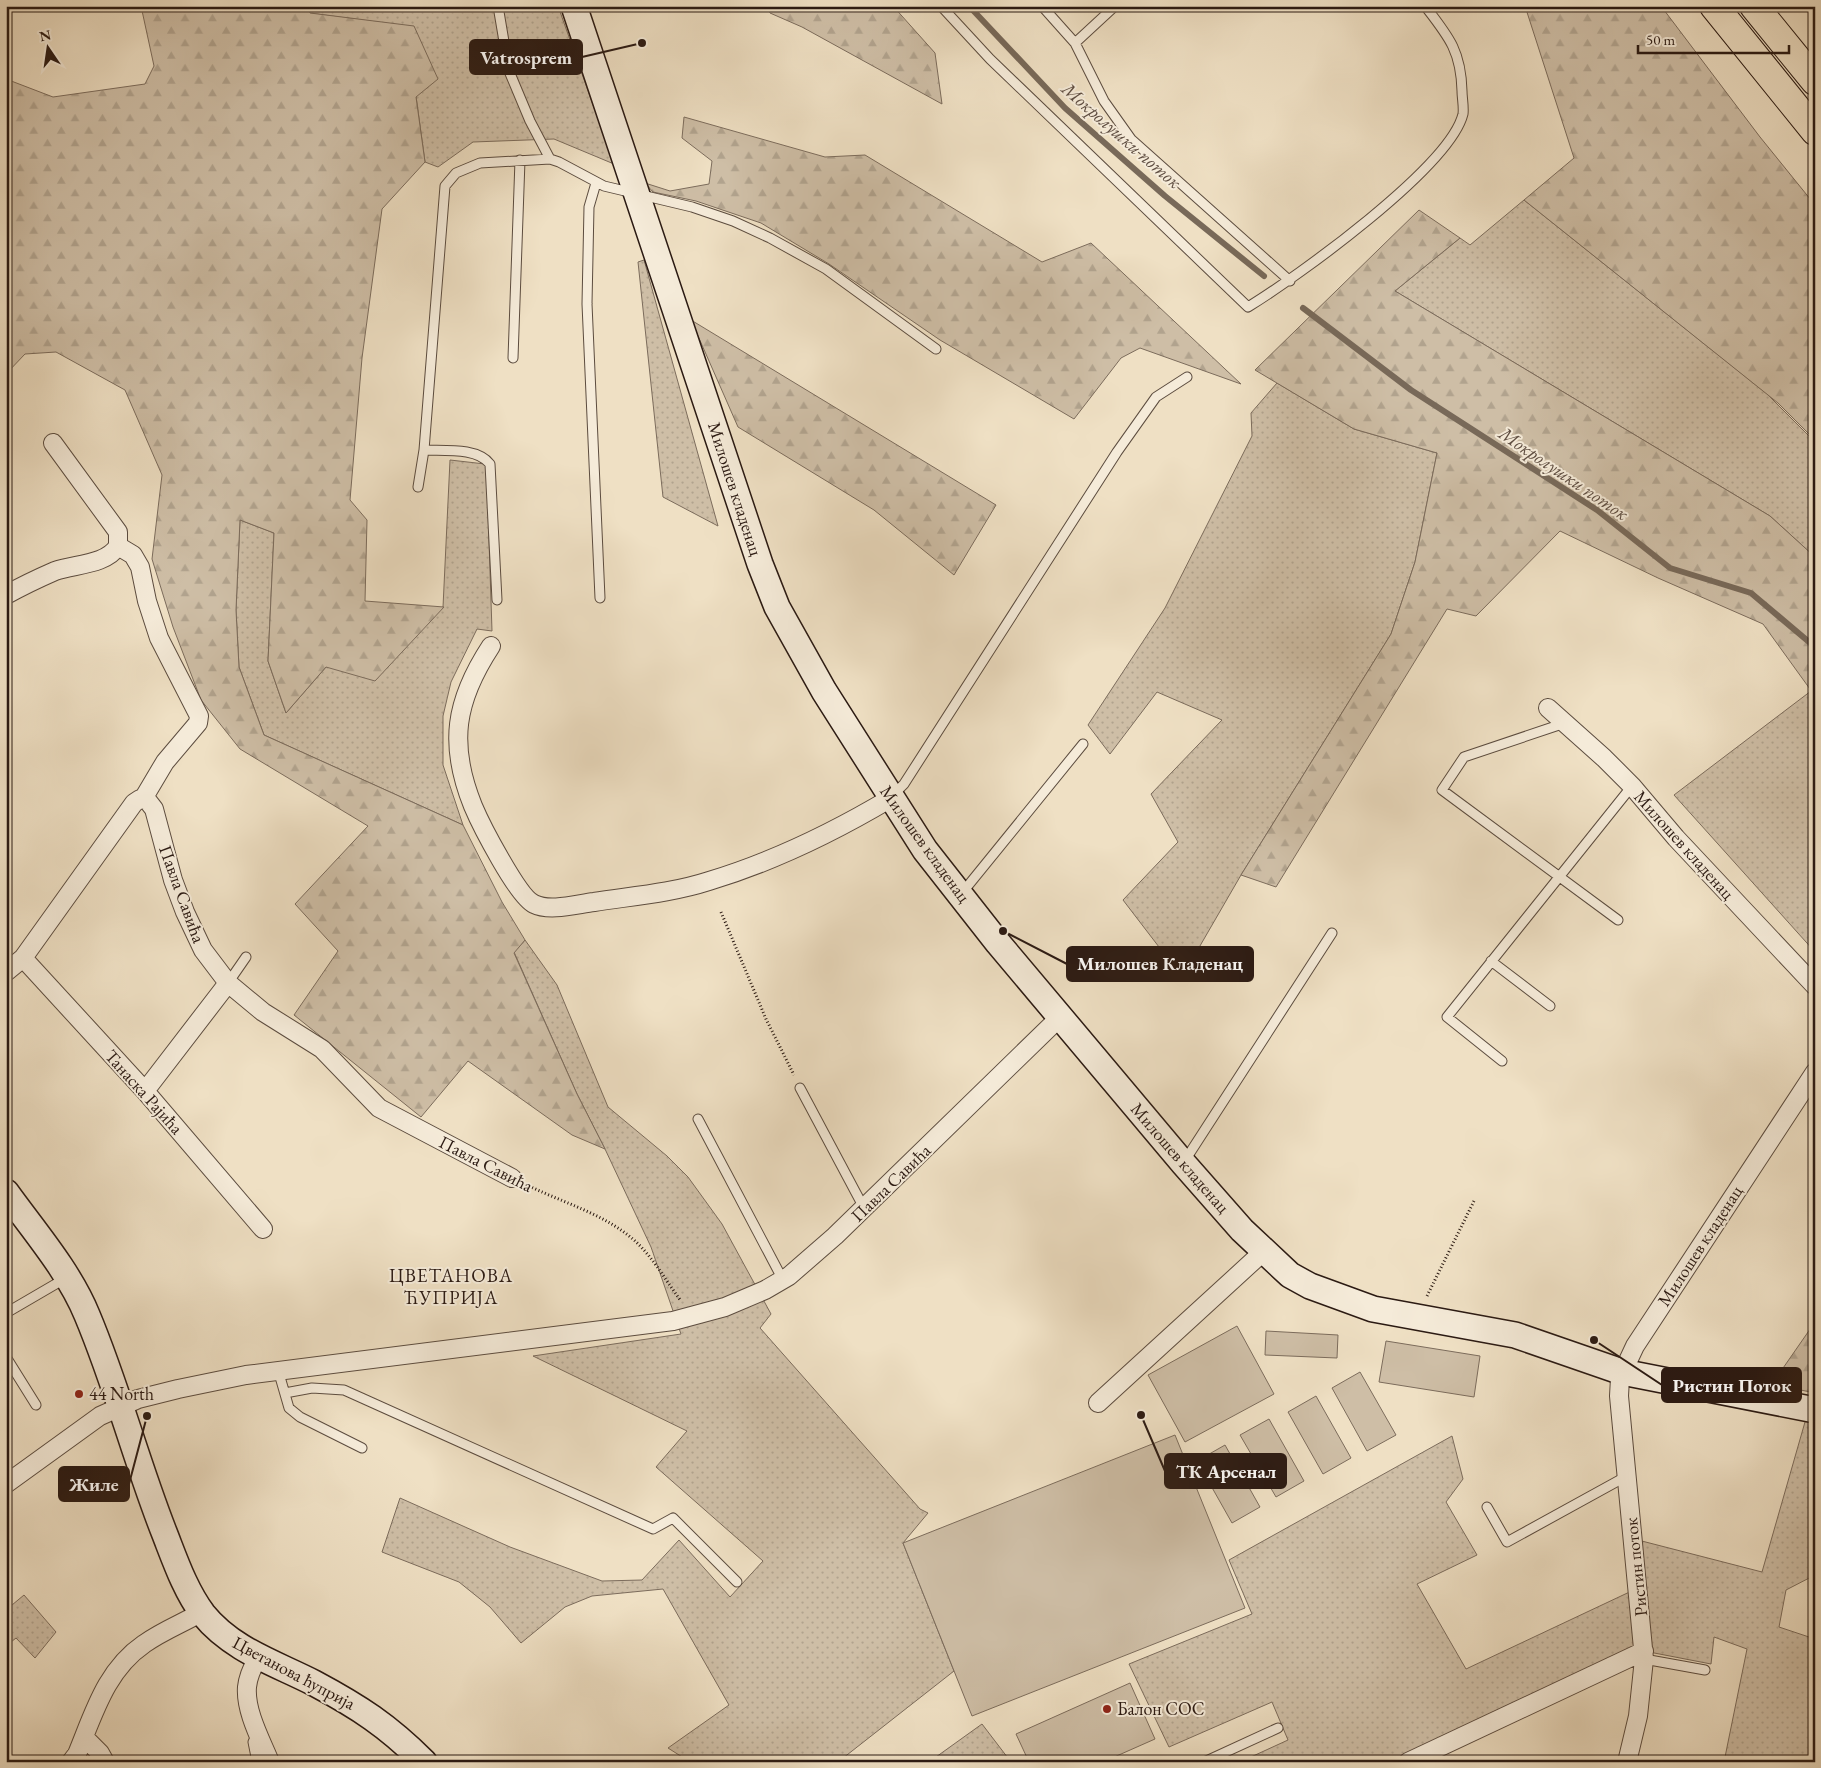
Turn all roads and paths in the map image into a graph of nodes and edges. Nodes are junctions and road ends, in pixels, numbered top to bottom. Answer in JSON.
{"nodes":[{"id":1,"x":498,"y":6,"type":"edge"},
{"id":2,"x":574,"y":6,"type":"edge"},
{"id":3,"x":941,"y":6,"type":"edge"},
{"id":4,"x":1042,"y":6,"type":"edge"},
{"id":5,"x":1114,"y":6,"type":"edge"},
{"id":6,"x":1425,"y":6,"type":"edge"},
{"id":7,"x":1714,"y":6,"type":"edge"},
{"id":8,"x":1754,"y":6,"type":"edge"},
{"id":9,"x":1075,"y":43,"type":"junction"},
{"id":10,"x":1815,"y":81,"type":"edge"},
{"id":11,"x":1815,"y":131,"type":"edge"},
{"id":12,"x":550,"y":159,"type":"junction"},
{"id":13,"x":520,"y":160,"type":"junction"},
{"id":14,"x":596,"y":183,"type":"junction"},
{"id":15,"x":637,"y":195,"type":"junction"},
{"id":16,"x":1290,"y":281,"type":"junction"},
{"id":17,"x":936,"y":349,"type":"dead end"},
{"id":18,"x":514,"y":358,"type":"dead end"},
{"id":19,"x":1187,"y":377,"type":"dead end"},
{"id":20,"x":53,"y":443,"type":"dead end"},
{"id":21,"x":424,"y":450,"type":"junction"},
{"id":22,"x":418,"y":488,"type":"dead end"},
{"id":23,"x":118,"y":546,"type":"junction"},
{"id":24,"x":6,"y":594,"type":"edge"},
{"id":25,"x":600,"y":598,"type":"dead end"},
{"id":26,"x":497,"y":600,"type":"dead end"},
{"id":27,"x":491,"y":646,"type":"dead end"},
{"id":28,"x":1548,"y":708,"type":"dead end"},
{"id":29,"x":1565,"y":724,"type":"junction"},
{"id":30,"x":1083,"y":744,"type":"dead end"},
{"id":31,"x":1632,"y":786,"type":"junction"},
{"id":32,"x":890,"y":798,"type":"junction"},
{"id":33,"x":143,"y":799,"type":"junction"},
{"id":34,"x":1559,"y":875,"type":"junction"},
{"id":35,"x":960,"y":895,"type":"junction"},
{"id":36,"x":721,"y":912,"type":"dead end"},
{"id":37,"x":1618,"y":920,"type":"dead end"},
{"id":38,"x":1332,"y":934,"type":"dead end"},
{"id":39,"x":246,"y":957,"type":"dead end"},
{"id":40,"x":23,"y":958,"type":"junction"},
{"id":41,"x":1491,"y":961,"type":"junction"},
{"id":42,"x":6,"y":972,"type":"edge"},
{"id":43,"x":228,"y":983,"type":"junction"},
{"id":44,"x":1815,"y":986,"type":"edge"},
{"id":45,"x":1550,"y":1006,"type":"dead end"},
{"id":46,"x":1060,"y":1017,"type":"junction"},
{"id":47,"x":1502,"y":1061,"type":"dead end"},
{"id":48,"x":1815,"y":1072,"type":"edge"},
{"id":49,"x":800,"y":1088,"type":"joint"},
{"id":50,"x":145,"y":1091,"type":"junction"},
{"id":51,"x":698,"y":1119,"type":"dead end"},
{"id":52,"x":1183,"y":1163,"type":"junction"},
{"id":53,"x":512,"y":1178,"type":"joint"},
{"id":54,"x":6,"y":1192,"type":"edge"},
{"id":55,"x":1474,"y":1201,"type":"dead end"},
{"id":56,"x":864,"y":1208,"type":"junction"},
{"id":57,"x":263,"y":1229,"type":"dead end"},
{"id":58,"x":1263,"y":1252,"type":"junction"},
{"id":59,"x":66,"y":1278,"type":"junction"},
{"id":60,"x":783,"y":1280,"type":"junction"},
{"id":61,"x":6,"y":1313,"type":"edge"},
{"id":62,"x":1416,"y":1317,"type":"junction"},
{"id":63,"x":688,"y":1318,"type":"junction"},
{"id":64,"x":6,"y":1357,"type":"edge"},
{"id":65,"x":278,"y":1370,"type":"junction"},
{"id":66,"x":1622,"y":1372,"type":"junction"},
{"id":67,"x":285,"y":1392,"type":"junction"},
{"id":68,"x":1098,"y":1403,"type":"dead end"},
{"id":69,"x":36,"y":1405,"type":"dead end"},
{"id":70,"x":120,"y":1406,"type":"junction"},
{"id":71,"x":1815,"y":1410,"type":"edge"},
{"id":72,"x":362,"y":1448,"type":"dead end"},
{"id":73,"x":1627,"y":1476,"type":"junction"},
{"id":74,"x":6,"y":1484,"type":"edge"},
{"id":75,"x":1487,"y":1507,"type":"dead end"},
{"id":76,"x":737,"y":1582,"type":"dead end"},
{"id":77,"x":202,"y":1612,"type":"junction"},
{"id":78,"x":1644,"y":1655,"type":"junction"},
{"id":79,"x":258,"y":1657,"type":"junction"},
{"id":80,"x":1705,"y":1670,"type":"dead end"},
{"id":81,"x":1278,"y":1728,"type":"dead end"},
{"id":82,"x":259,"y":1732,"type":"junction"},
{"id":83,"x":84,"y":1737,"type":"junction"},
{"id":84,"x":71,"y":1762,"type":"edge"},
{"id":85,"x":105,"y":1762,"type":"edge"},
{"id":86,"x":257,"y":1762,"type":"edge"},
{"id":87,"x":270,"y":1762,"type":"edge"},
{"id":88,"x":424,"y":1762,"type":"edge"},
{"id":89,"x":1204,"y":1762,"type":"edge"},
{"id":90,"x":1408,"y":1762,"type":"edge"},
{"id":91,"x":1626,"y":1762,"type":"edge"}],
"edges":[{"from":1,"to":12,"type":"lane"},
{"from":2,"to":15,"type":"street","name":"Милошев кладенац"},
{"from":3,"to":16,"type":"lane"},
{"from":4,"to":9,"type":"lane"},
{"from":5,"to":9,"type":"lane"},
{"from":6,"to":16,"type":"lane"},
{"from":7,"to":11,"type":"highway"},
{"from":8,"to":10,"type":"highway"},
{"from":9,"to":16,"type":"lane"},
{"from":12,"to":13,"type":"lane"},
{"from":12,"to":14,"type":"lane"},
{"from":13,"to":18,"type":"lane"},
{"from":13,"to":21,"type":"lane"},
{"from":14,"to":15,"type":"lane"},
{"from":14,"to":25,"type":"lane"},
{"from":15,"to":17,"type":"lane"},
{"from":15,"to":32,"type":"street","name":"Милошев кладенац"},
{"from":19,"to":32,"type":"lane"},
{"from":20,"to":23,"type":"street"},
{"from":21,"to":22,"type":"lane"},
{"from":21,"to":26,"type":"lane"},
{"from":23,"to":24,"type":"street"},
{"from":23,"to":33,"type":"street"},
{"from":27,"to":32,"type":"street"},
{"from":28,"to":29,"type":"street","name":"Милошев кладенац"},
{"from":29,"to":31,"type":"street","name":"Милошев кладенац"},
{"from":29,"to":34,"type":"lane"},
{"from":30,"to":35,"type":"lane"},
{"from":31,"to":34,"type":"lane"},
{"from":31,"to":44,"type":"street","name":"Милошев кладенац"},
{"from":32,"to":35,"type":"street","name":"Милошев кладенац"},
{"from":33,"to":40,"type":"street"},
{"from":33,"to":43,"type":"street","name":"Павла Савића"},
{"from":34,"to":37,"type":"lane"},
{"from":34,"to":41,"type":"lane"},
{"from":35,"to":46,"type":"street","name":"Милошев кладенац"},
{"from":36,"to":49,"type":"path"},
{"from":38,"to":52,"type":"lane"},
{"from":39,"to":43,"type":"lane"},
{"from":40,"to":42,"type":"street"},
{"from":40,"to":50,"type":"street","name":"Танаска Рајића"},
{"from":41,"to":45,"type":"lane"},
{"from":41,"to":47,"type":"lane"},
{"from":43,"to":50,"type":"street"},
{"from":43,"to":53,"type":"street","name":"Павла Савића"},
{"from":46,"to":52,"type":"street","name":"Милошев кладенац"},
{"from":46,"to":56,"type":"street","name":"Павла Савића"},
{"from":48,"to":66,"type":"street","name":"Милошев кладенац"},
{"from":49,"to":56,"type":"lane"},
{"from":50,"to":57,"type":"street","name":"Танаска Рајића"},
{"from":51,"to":60,"type":"lane"},
{"from":52,"to":58,"type":"street","name":"Милошев кладенац"},
{"from":53,"to":63,"type":"path","name":"Павла Савића"},
{"from":54,"to":59,"type":"street","name":"Цветанова ћуприја"},
{"from":55,"to":62,"type":"path"},
{"from":56,"to":60,"type":"street","name":"Павла Савића"},
{"from":58,"to":62,"type":"street","name":"Милошев кладенац"},
{"from":58,"to":68,"type":"street"},
{"from":59,"to":61,"type":"lane"},
{"from":59,"to":70,"type":"street","name":"Цветанова ћуприја"},
{"from":60,"to":63,"type":"street","name":"Павла Савића"},
{"from":62,"to":66,"type":"street","name":"Милошев кладенац"},
{"from":63,"to":65,"type":"street"},
{"from":64,"to":69,"type":"lane"},
{"from":65,"to":67,"type":"lane"},
{"from":65,"to":70,"type":"street"},
{"from":66,"to":71,"type":"street","name":"Милошев кладенац"},
{"from":66,"to":73,"type":"street","name":"Ристин поток"},
{"from":67,"to":72,"type":"lane"},
{"from":67,"to":76,"type":"lane"},
{"from":70,"to":74,"type":"street"},
{"from":70,"to":77,"type":"street","name":"Цветанова ћуприја"},
{"from":73,"to":75,"type":"lane"},
{"from":73,"to":78,"type":"street","name":"Ристин поток"},
{"from":77,"to":79,"type":"street","name":"Цветанова ћуприја"},
{"from":77,"to":83,"type":"street"},
{"from":78,"to":80,"type":"lane"},
{"from":78,"to":90,"type":"street"},
{"from":78,"to":91,"type":"street","name":"Ристин поток"},
{"from":79,"to":82,"type":"street"},
{"from":79,"to":88,"type":"street","name":"Цветанова ћуприја"},
{"from":81,"to":89,"type":"lane"},
{"from":82,"to":86,"type":"lane"},
{"from":82,"to":87,"type":"street"},
{"from":83,"to":84,"type":"street"},
{"from":83,"to":85,"type":"street"}]}
